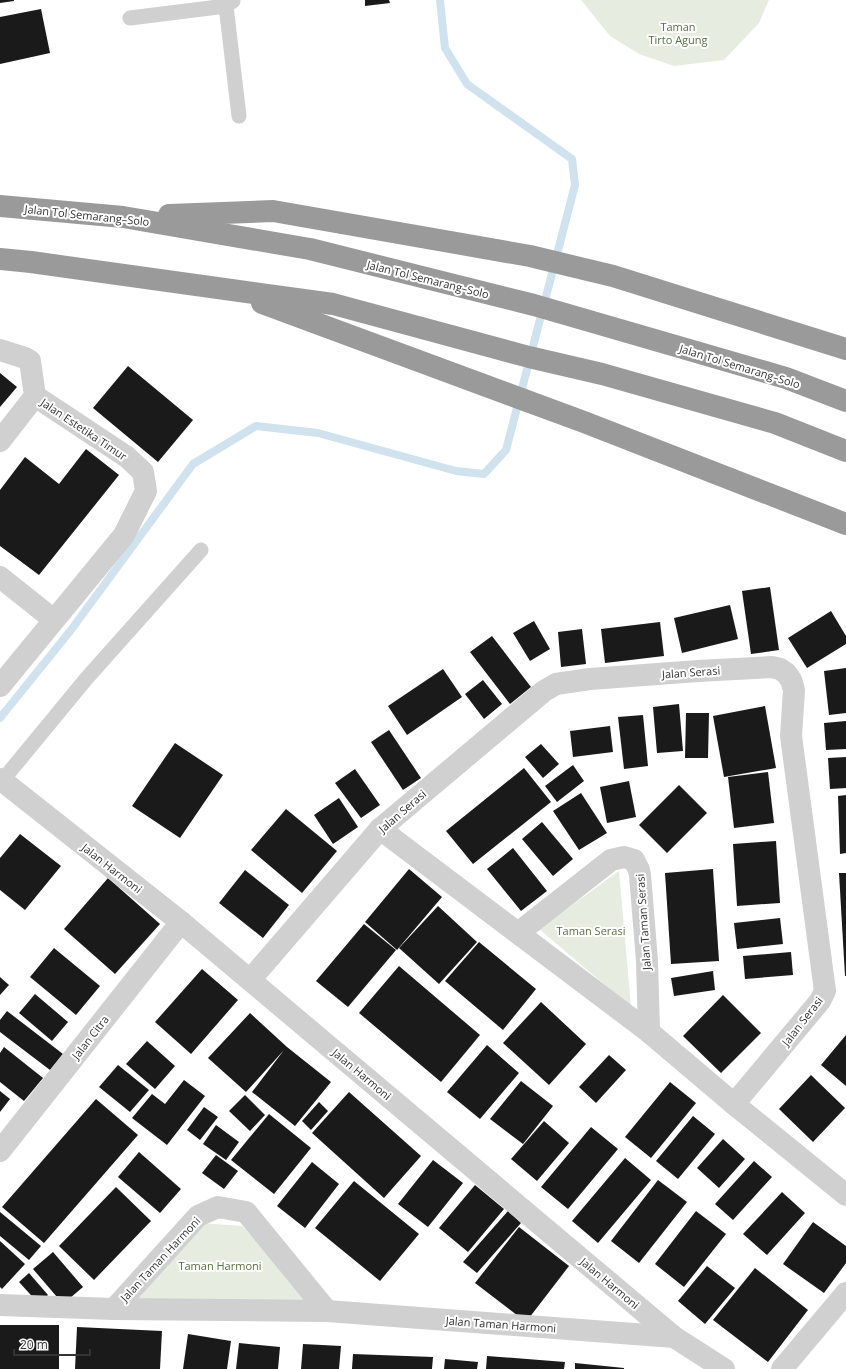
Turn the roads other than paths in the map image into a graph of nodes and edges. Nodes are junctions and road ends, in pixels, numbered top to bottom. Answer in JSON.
{"nodes":[{"id":1,"x":230,"y":3,"type":"edge"},
{"id":2,"x":130,"y":18,"type":"dead end"},
{"id":3,"x":239,"y":116,"type":"dead end"},
{"id":4,"x":0,"y":206,"type":"edge"},
{"id":5,"x":123,"y":217,"type":"junction"},
{"id":6,"x":0,"y":260,"type":"edge"},
{"id":7,"x":225,"y":289,"type":"junction"},
{"id":8,"x":846,"y":349,"type":"edge"},
{"id":9,"x":0,"y":350,"type":"edge"},
{"id":10,"x":35,"y":396,"type":"junction"},
{"id":11,"x":846,"y":401,"type":"edge"},
{"id":12,"x":0,"y":441,"type":"edge"},
{"id":13,"x":846,"y":451,"type":"edge"},
{"id":14,"x":846,"y":524,"type":"edge"},
{"id":15,"x":200,"y":550,"type":"dead end"},
{"id":16,"x":0,"y":577,"type":"edge"},
{"id":17,"x":54,"y":620,"type":"junction"},
{"id":18,"x":0,"y":686,"type":"edge"},
{"id":19,"x":1,"y":781,"type":"edge"},
{"id":20,"x":380,"y":828,"type":"junction"},
{"id":21,"x":181,"y":922,"type":"junction"},
{"id":22,"x":518,"y":933,"type":"junction"},
{"id":23,"x":250,"y":980,"type":"junction"},
{"id":24,"x":649,"y":1032,"type":"junction"},
{"id":25,"x":734,"y":1104,"type":"junction"},
{"id":26,"x":0,"y":1151,"type":"edge"},
{"id":27,"x":846,"y":1196,"type":"edge"},
{"id":28,"x":846,"y":1293,"type":"edge"},
{"id":29,"x":0,"y":1305,"type":"edge"},
{"id":30,"x":114,"y":1309,"type":"junction"},
{"id":31,"x":327,"y":1311,"type":"junction"},
{"id":32,"x":674,"y":1337,"type":"junction"},
{"id":33,"x":724,"y":1369,"type":"edge"},
{"id":34,"x":782,"y":1369,"type":"edge"}],
"edges":[{"from":1,"to":2,"type":"lane"},
{"from":1,"to":3,"type":"lane"},
{"from":4,"to":5,"type":"highway","name":"Jalan Tol Semarang–Solo"},
{"from":5,"to":8,"type":"highway"},
{"from":5,"to":11,"type":"highway","name":"Jalan Tol Semarang–Solo"},
{"from":6,"to":7,"type":"highway"},
{"from":7,"to":13,"type":"highway"},
{"from":7,"to":14,"type":"highway"},
{"from":9,"to":10,"type":"street","name":"Jalan Estetika Timur"},
{"from":10,"to":12,"type":"street","name":"Jalan Estetika Timur"},
{"from":10,"to":17,"type":"street","name":"Jalan Estetika Timur"},
{"from":15,"to":19,"type":"lane"},
{"from":16,"to":17,"type":"street"},
{"from":17,"to":18,"type":"street","name":"Jalan Estetika Timur"},
{"from":19,"to":21,"type":"street","name":"Jalan Harmoni"},
{"from":20,"to":22,"type":"street"},
{"from":20,"to":23,"type":"street","name":"Jalan Serasi"},
{"from":20,"to":25,"type":"street","name":"Jalan Serasi"},
{"from":21,"to":23,"type":"street","name":"Jalan Harmoni"},
{"from":21,"to":26,"type":"street","name":"Jalan Citra"},
{"from":22,"to":24,"type":"street"},
{"from":22,"to":24,"type":"street","name":"Jalan Taman Serasi"},
{"from":23,"to":32,"type":"street","name":"Jalan Harmoni"},
{"from":24,"to":25,"type":"street"},
{"from":25,"to":27,"type":"street"},
{"from":28,"to":34,"type":"street"},
{"from":29,"to":30,"type":"street","name":"Jalan Taman Harmoni"},
{"from":30,"to":31,"type":"street","name":"Jalan Taman Harmoni"},
{"from":30,"to":31,"type":"street","name":"Jalan Taman Harmoni"},
{"from":31,"to":32,"type":"street","name":"Jalan Taman Harmoni"},
{"from":32,"to":33,"type":"street","name":"Jalan Harmoni"}]}
